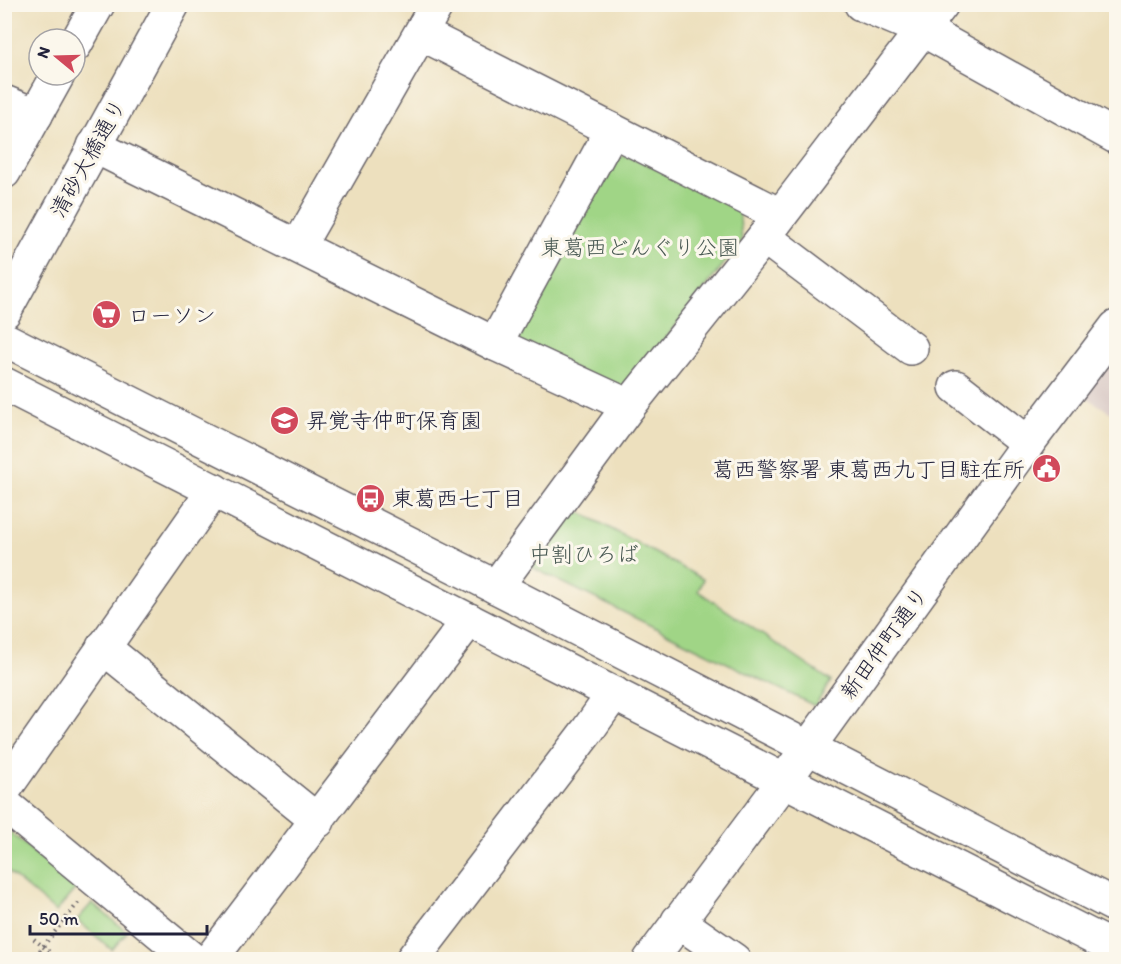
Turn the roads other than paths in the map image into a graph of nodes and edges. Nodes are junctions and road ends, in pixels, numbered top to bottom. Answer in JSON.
{"nodes":[{"id":1,"x":98,"y":4,"type":"edge"},
{"id":2,"x":173,"y":4,"type":"edge"},
{"id":3,"x":437,"y":4,"type":"edge"},
{"id":4,"x":861,"y":4,"type":"edge"},
{"id":5,"x":933,"y":17,"type":"edge"},
{"id":6,"x":85,"y":27,"type":"edge"},
{"id":7,"x":422,"y":34,"type":"junction"},
{"id":8,"x":51,"y":87,"type":"edge"},
{"id":9,"x":4,"y":102,"type":"edge"},
{"id":10,"x":36,"y":115,"type":"junction"},
{"id":11,"x":612,"y":130,"type":"junction"},
{"id":12,"x":1116,"y":137,"type":"edge"},
{"id":13,"x":94,"y":146,"type":"junction"},
{"id":14,"x":4,"y":172,"type":"edge"},
{"id":15,"x":772,"y":226,"type":"junction"},
{"id":16,"x":298,"y":245,"type":"junction"},
{"id":17,"x":4,"y":312,"type":"edge"},
{"id":18,"x":1116,"y":327,"type":"edge"},
{"id":19,"x":4,"y":339,"type":"edge"},
{"id":20,"x":495,"y":344,"type":"junction"},
{"id":21,"x":911,"y":348,"type":"dead end"},
{"id":22,"x":4,"y":384,"type":"edge"},
{"id":23,"x":956,"y":387,"type":"dead end"},
{"id":24,"x":630,"y":406,"type":"junction"},
{"id":25,"x":1028,"y":443,"type":"junction"},
{"id":26,"x":214,"y":490,"type":"junction"},
{"id":27,"x":496,"y":587,"type":"junction"},
{"id":28,"x":469,"y":620,"type":"junction"},
{"id":29,"x":103,"y":647,"type":"junction"},
{"id":30,"x":614,"y":693,"type":"junction"},
{"id":31,"x":808,"y":747,"type":"junction"},
{"id":32,"x":784,"y":781,"type":"junction"},
{"id":33,"x":4,"y":790,"type":"edge"},
{"id":34,"x":4,"y":804,"type":"edge"},
{"id":35,"x":318,"y":821,"type":"junction"},
{"id":36,"x":1116,"y":906,"type":"edge"},
{"id":37,"x":678,"y":921,"type":"junction"},
{"id":38,"x":1116,"y":949,"type":"edge"},
{"id":39,"x":193,"y":960,"type":"edge"},
{"id":40,"x":210,"y":960,"type":"edge"},
{"id":41,"x":412,"y":960,"type":"edge"},
{"id":42,"x":650,"y":960,"type":"edge"},
{"id":43,"x":734,"y":960,"type":"edge"}],
"edges":[{"from":1,"to":6,"type":"street"},
{"from":2,"to":13,"type":"street","name":"清砂大橋通り"},
{"from":3,"to":7,"type":"street"},
{"from":4,"to":5,"type":"street"},
{"from":5,"to":12,"type":"street"},
{"from":5,"to":15,"type":"street"},
{"from":7,"to":11,"type":"street"},
{"from":7,"to":16,"type":"street"},
{"from":8,"to":10,"type":"street"},
{"from":9,"to":10,"type":"street"},
{"from":10,"to":14,"type":"street"},
{"from":11,"to":15,"type":"street"},
{"from":11,"to":20,"type":"street"},
{"from":13,"to":16,"type":"street"},
{"from":13,"to":17,"type":"street","name":"清砂大橋通り"},
{"from":15,"to":21,"type":"street"},
{"from":15,"to":24,"type":"street"},
{"from":16,"to":20,"type":"street"},
{"from":18,"to":25,"type":"street","name":"新田仲町通り"},
{"from":19,"to":27,"type":"street"},
{"from":20,"to":24,"type":"street"},
{"from":22,"to":26,"type":"street"},
{"from":23,"to":25,"type":"street"},
{"from":24,"to":27,"type":"street"},
{"from":25,"to":31,"type":"street","name":"新田仲町通り"},
{"from":26,"to":28,"type":"street"},
{"from":26,"to":29,"type":"street"},
{"from":27,"to":31,"type":"street"},
{"from":28,"to":30,"type":"street"},
{"from":28,"to":35,"type":"street"},
{"from":29,"to":33,"type":"street"},
{"from":29,"to":35,"type":"street"},
{"from":30,"to":32,"type":"street"},
{"from":30,"to":41,"type":"street"},
{"from":31,"to":32,"type":"street","name":"新田仲町通り"},
{"from":31,"to":36,"type":"street"},
{"from":32,"to":37,"type":"street","name":"新田仲町通り"},
{"from":32,"to":38,"type":"street"},
{"from":34,"to":39,"type":"street"},
{"from":35,"to":40,"type":"street"},
{"from":37,"to":42,"type":"street","name":"新田仲町通り"},
{"from":37,"to":43,"type":"street"}]}
